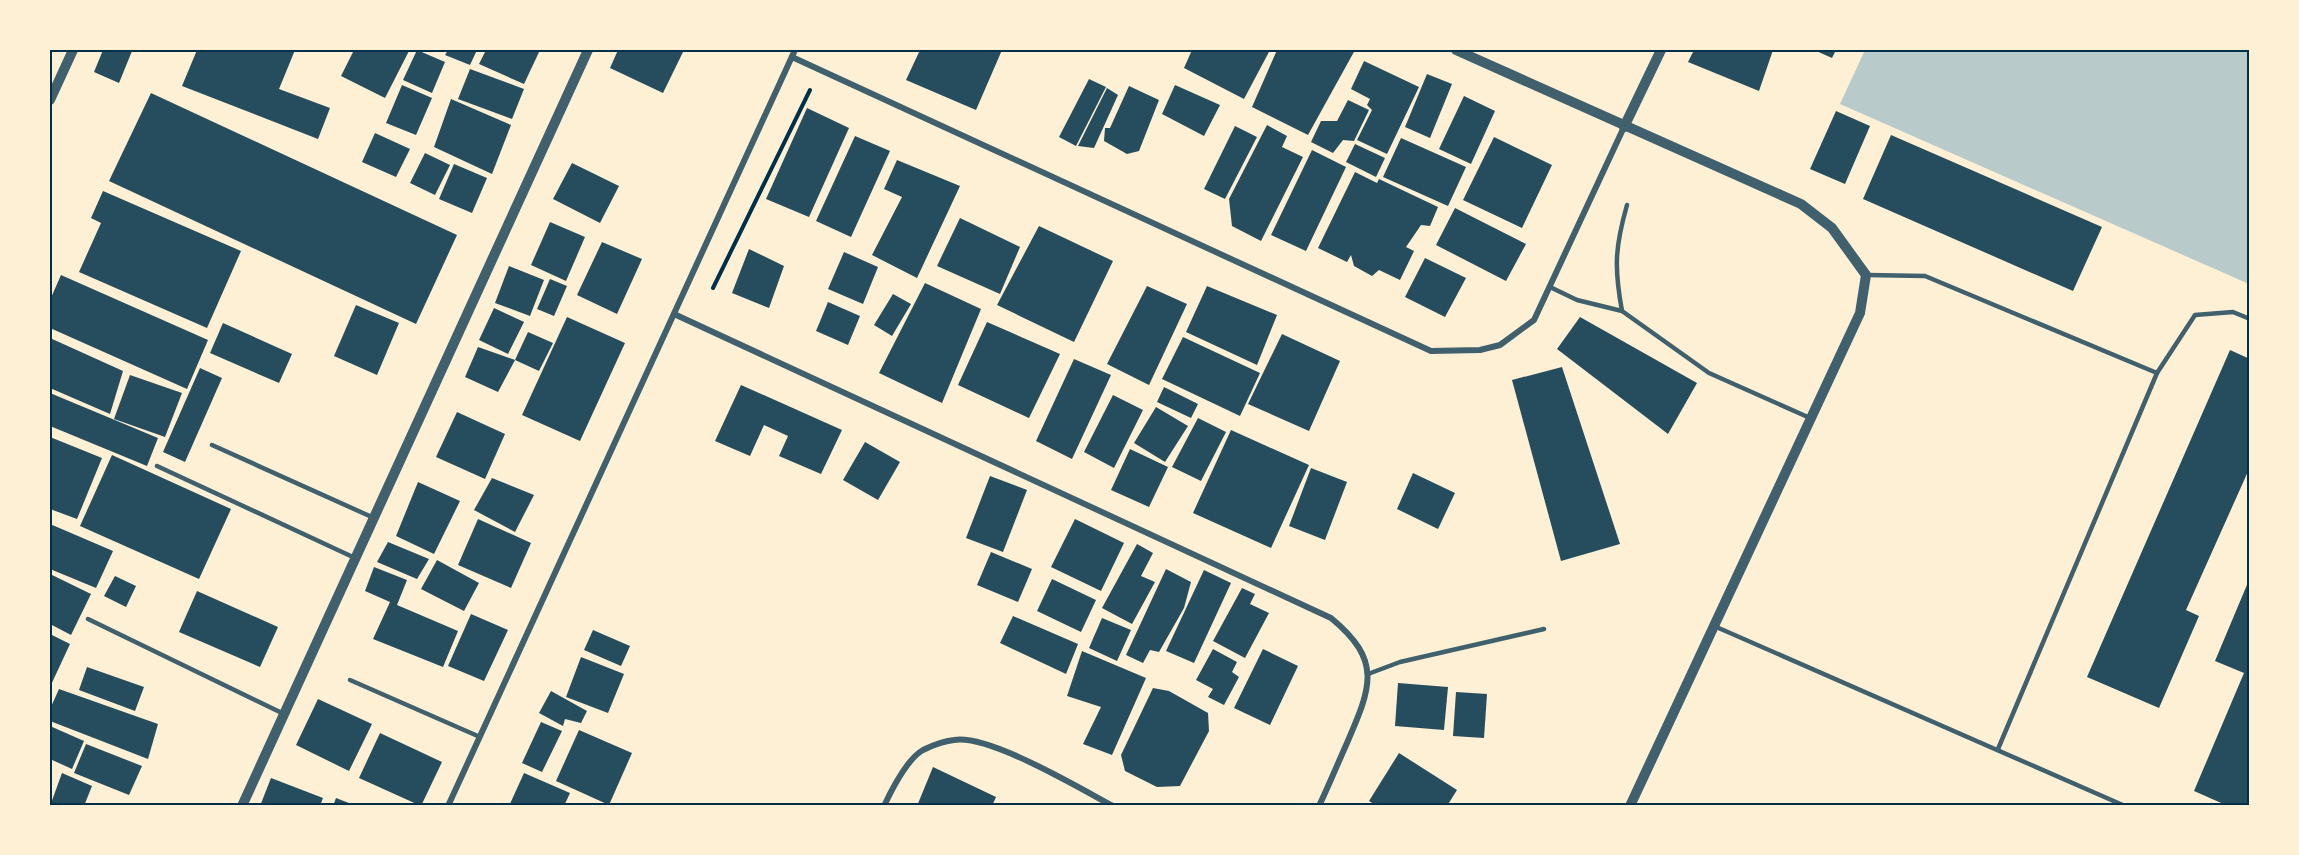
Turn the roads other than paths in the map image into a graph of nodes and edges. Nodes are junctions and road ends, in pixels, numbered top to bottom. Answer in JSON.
{"nodes":[{"id":1,"x":73,"y":50,"type":"edge"},
{"id":2,"x":588,"y":50,"type":"edge"},
{"id":3,"x":795,"y":50,"type":"edge"},
{"id":4,"x":1456,"y":50,"type":"edge"},
{"id":5,"x":1661,"y":50,"type":"edge"},
{"id":6,"x":792,"y":57,"type":"junction"},
{"id":7,"x":50,"y":100,"type":"edge"},
{"id":8,"x":1624,"y":127,"type":"junction"},
{"id":9,"x":1627,"y":205,"type":"dead end"},
{"id":10,"x":1866,"y":275,"type":"junction"},
{"id":11,"x":1550,"y":287,"type":"junction"},
{"id":12,"x":1622,"y":311,"type":"junction"},
{"id":13,"x":674,"y":314,"type":"junction"},
{"id":14,"x":2250,"y":319,"type":"edge"},
{"id":15,"x":2157,"y":373,"type":"junction"},
{"id":16,"x":1810,"y":418,"type":"junction"},
{"id":17,"x":212,"y":445,"type":"dead end"},
{"id":18,"x":157,"y":466,"type":"dead end"},
{"id":19,"x":374,"y":518,"type":"junction"},
{"id":20,"x":355,"y":558,"type":"junction"},
{"id":21,"x":88,"y":619,"type":"dead end"},
{"id":22,"x":1714,"y":626,"type":"junction"},
{"id":23,"x":1544,"y":628,"type":"dead end"},
{"id":24,"x":1368,"y":674,"type":"junction"},
{"id":25,"x":350,"y":680,"type":"dead end"},
{"id":26,"x":284,"y":714,"type":"junction"},
{"id":27,"x":480,"y":737,"type":"junction"},
{"id":28,"x":1998,"y":749,"type":"junction"},
{"id":29,"x":1320,"y":805,"type":"edge"},
{"id":30,"x":242,"y":806,"type":"edge"},
{"id":31,"x":448,"y":806,"type":"edge"},
{"id":32,"x":884,"y":806,"type":"edge"},
{"id":33,"x":1113,"y":806,"type":"edge"},
{"id":34,"x":1630,"y":806,"type":"edge"},
{"id":35,"x":2125,"y":806,"type":"edge"}],
"edges":[{"from":1,"to":7,"type":"street"},
{"from":2,"to":19,"type":"street"},
{"from":3,"to":6,"type":"street"},
{"from":4,"to":8,"type":"street"},
{"from":5,"to":8,"type":"street"},
{"from":6,"to":11,"type":"street"},
{"from":6,"to":13,"type":"street"},
{"from":8,"to":10,"type":"street"},
{"from":8,"to":11,"type":"street"},
{"from":9,"to":12,"type":"lane"},
{"from":10,"to":15,"type":"lane"},
{"from":10,"to":16,"type":"street"},
{"from":11,"to":12,"type":"lane"},
{"from":12,"to":16,"type":"lane"},
{"from":13,"to":24,"type":"street"},
{"from":13,"to":27,"type":"street"},
{"from":14,"to":15,"type":"lane"},
{"from":15,"to":28,"type":"lane"},
{"from":16,"to":22,"type":"street"},
{"from":17,"to":19,"type":"lane"},
{"from":18,"to":20,"type":"lane"},
{"from":19,"to":20,"type":"street"},
{"from":20,"to":26,"type":"street"},
{"from":21,"to":26,"type":"lane"},
{"from":22,"to":28,"type":"lane"},
{"from":22,"to":34,"type":"street"},
{"from":23,"to":24,"type":"lane"},
{"from":24,"to":29,"type":"street"},
{"from":25,"to":27,"type":"lane"},
{"from":26,"to":30,"type":"street"},
{"from":27,"to":31,"type":"street"},
{"from":28,"to":35,"type":"lane"},
{"from":32,"to":33,"type":"street"}]}
